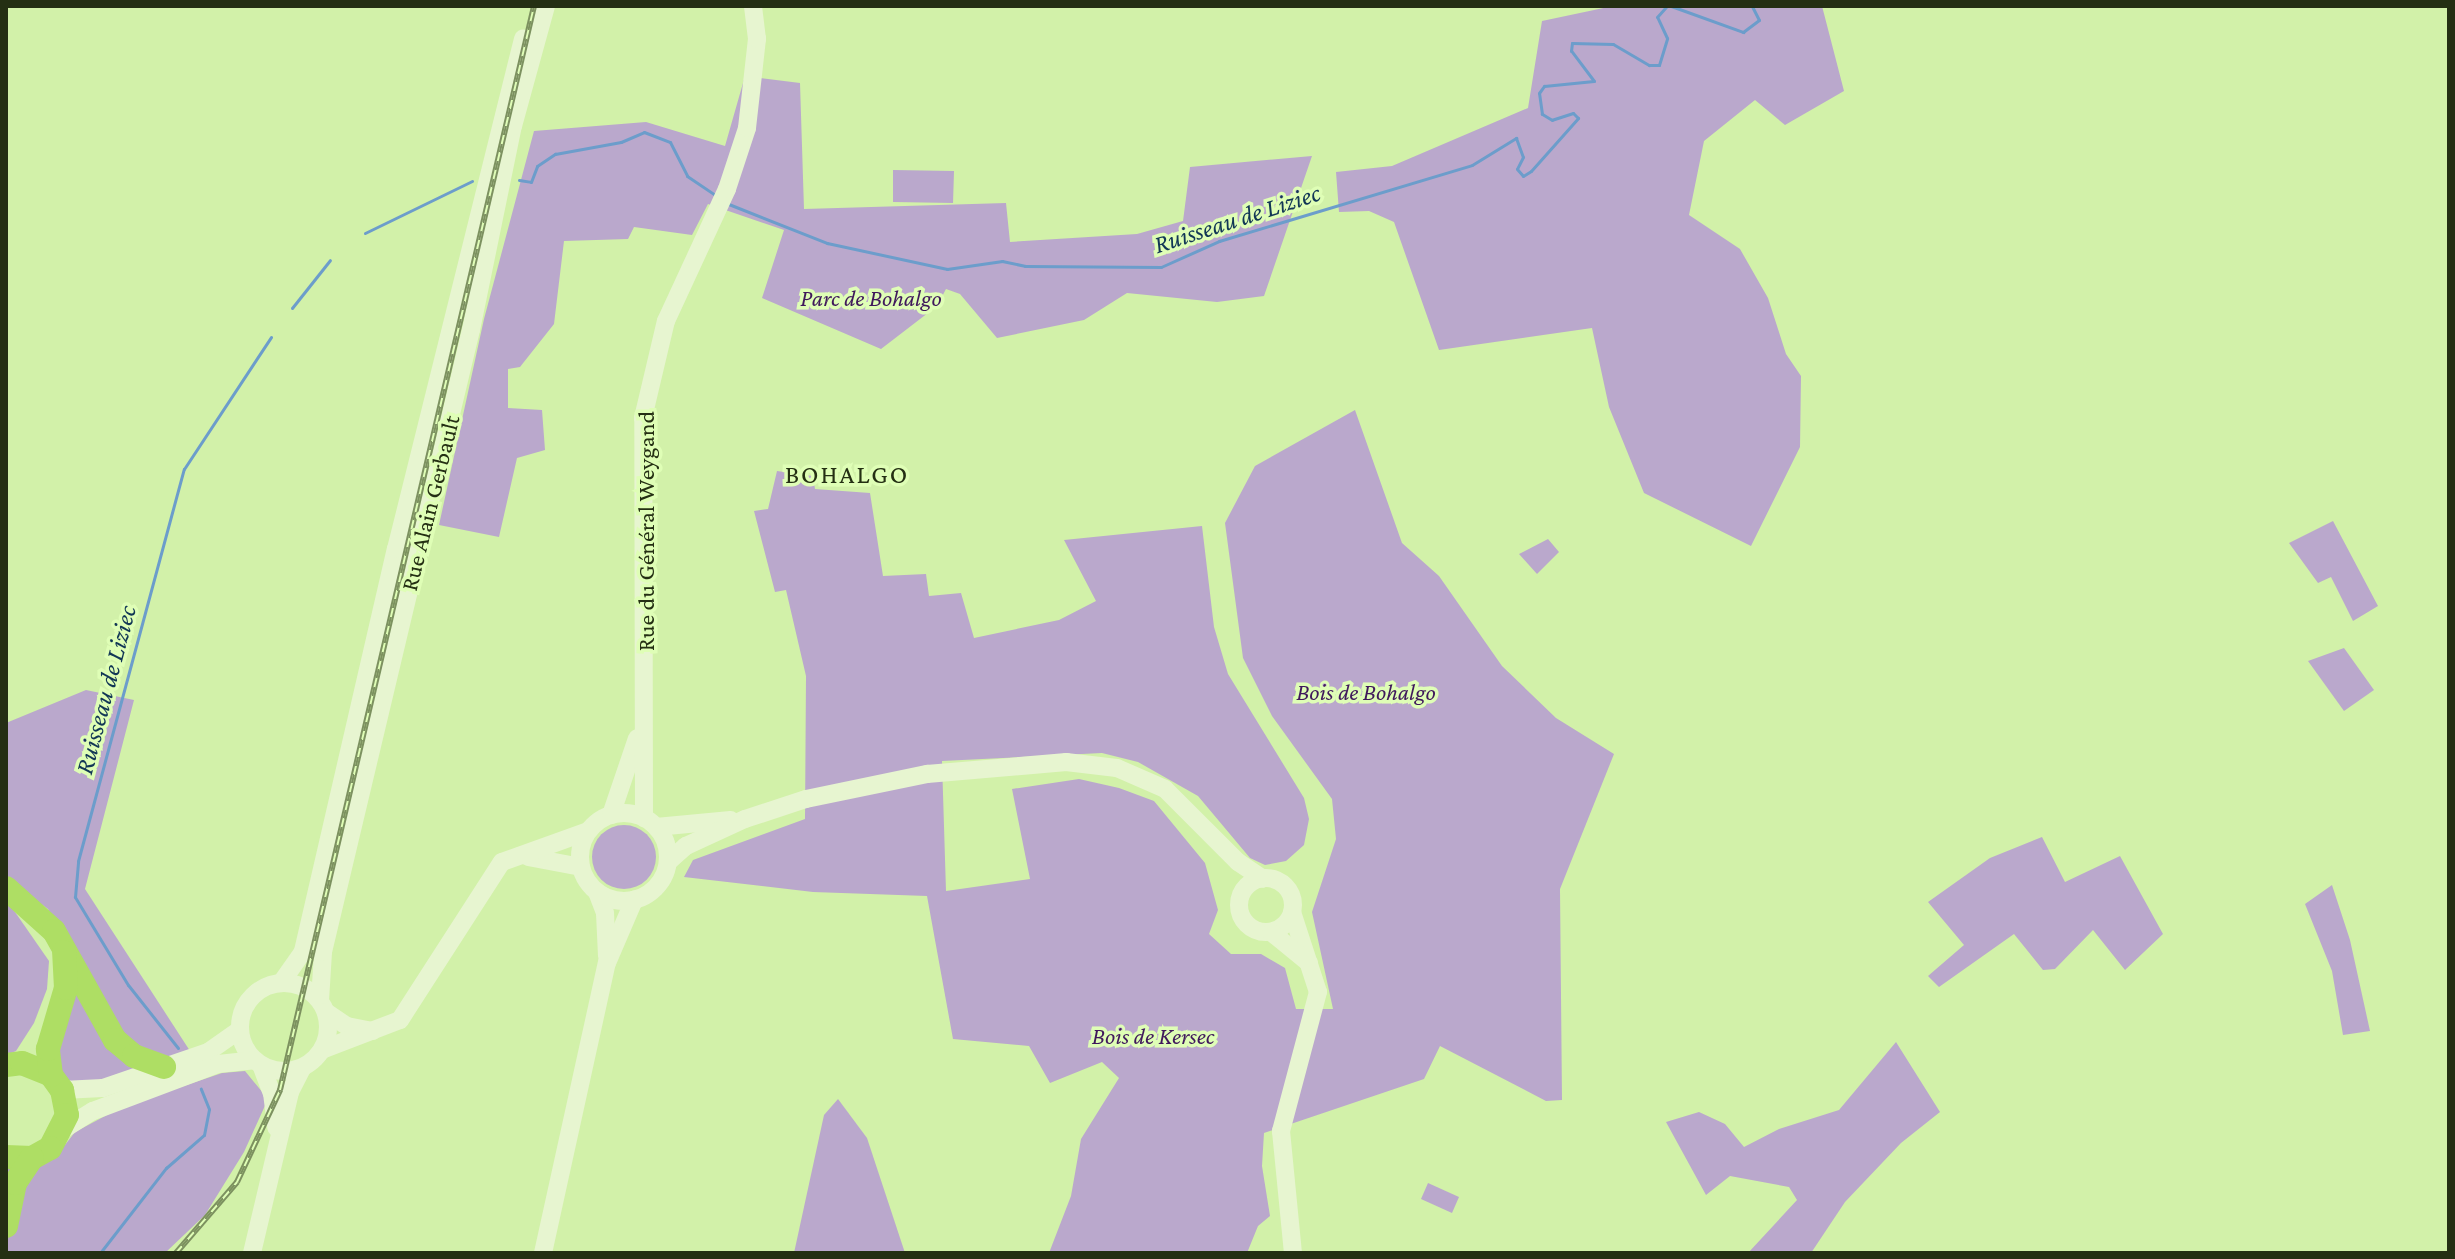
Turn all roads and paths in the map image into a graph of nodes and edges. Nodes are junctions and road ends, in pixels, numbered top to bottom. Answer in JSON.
{"nodes":[{"id":1,"x":534,"y":6,"type":"edge"},
{"id":2,"x":546,"y":6,"type":"edge"},
{"id":3,"x":753,"y":6,"type":"edge"},
{"id":4,"x":646,"y":692,"type":"junction"},
{"id":5,"x":611,"y":815,"type":"junction"},
{"id":6,"x":745,"y":819,"type":"junction"},
{"id":7,"x":650,"y":822,"type":"junction"},
{"id":8,"x":588,"y":831,"type":"junction"},
{"id":9,"x":1215,"y":839,"type":"junction"},
{"id":10,"x":513,"y":855,"type":"junction"},
{"id":11,"x":668,"y":862,"type":"junction"},
{"id":12,"x":581,"y":867,"type":"junction"},
{"id":13,"x":1263,"y":879,"type":"junction"},
{"id":14,"x":6,"y":888,"type":"edge"},
{"id":15,"x":597,"y":892,"type":"junction"},
{"id":16,"x":1241,"y":897,"type":"junction"},
{"id":17,"x":634,"y":900,"type":"junction"},
{"id":18,"x":1292,"y":912,"type":"junction"},
{"id":19,"x":1271,"y":932,"type":"junction"},
{"id":20,"x":62,"y":946,"type":"junction"},
{"id":21,"x":607,"y":963,"type":"junction"},
{"id":22,"x":1310,"y":964,"type":"junction"},
{"id":23,"x":281,"y":983,"type":"junction"},
{"id":24,"x":323,"y":1007,"type":"junction"},
{"id":25,"x":240,"y":1030,"type":"junction"},
{"id":26,"x":375,"y":1032,"type":"junction"},
{"id":27,"x":324,"y":1049,"type":"junction"},
{"id":28,"x":257,"y":1062,"type":"junction"},
{"id":29,"x":6,"y":1065,"type":"edge"},
{"id":30,"x":164,"y":1067,"type":"junction"},
{"id":31,"x":302,"y":1068,"type":"junction"},
{"id":32,"x":56,"y":1082,"type":"junction"},
{"id":33,"x":64,"y":1129,"type":"junction"},
{"id":34,"x":6,"y":1157,"type":"edge"},
{"id":35,"x":32,"y":1158,"type":"junction"},
{"id":36,"x":265,"y":1198,"type":"junction"},
{"id":37,"x":6,"y":1226,"type":"edge"},
{"id":38,"x":1295,"y":1248,"type":"edge"},
{"id":39,"x":252,"y":1253,"type":"edge"},
{"id":40,"x":543,"y":1253,"type":"edge"}],
"edges":[{"from":1,"to":23,"type":"street","name":"Rue Alain Gerbault"},
{"from":2,"to":24,"type":"street","name":"Rue Alain Gerbault"},
{"from":3,"to":4,"type":"street","name":"Rue du Général Weygand"},
{"from":4,"to":5,"type":"street","name":"Rue du Général Weygand"},
{"from":4,"to":7,"type":"street","name":"Rue du Général Weygand"},
{"from":5,"to":7,"type":"street"},
{"from":5,"to":8,"type":"street"},
{"from":6,"to":7,"type":"street"},
{"from":6,"to":9,"type":"street"},
{"from":6,"to":11,"type":"street"},
{"from":7,"to":11,"type":"street"},
{"from":8,"to":10,"type":"street"},
{"from":8,"to":12,"type":"street"},
{"from":9,"to":13,"type":"street"},
{"from":9,"to":16,"type":"street"},
{"from":10,"to":12,"type":"street"},
{"from":10,"to":26,"type":"street"},
{"from":11,"to":17,"type":"street"},
{"from":12,"to":15,"type":"street"},
{"from":13,"to":16,"type":"street"},
{"from":13,"to":18,"type":"street"},
{"from":14,"to":20,"type":"highway"},
{"from":15,"to":17,"type":"street"},
{"from":15,"to":21,"type":"street"},
{"from":16,"to":19,"type":"street"},
{"from":17,"to":21,"type":"street"},
{"from":18,"to":19,"type":"street"},
{"from":18,"to":22,"type":"street"},
{"from":19,"to":22,"type":"street"},
{"from":20,"to":30,"type":"highway"},
{"from":20,"to":32,"type":"highway"},
{"from":21,"to":40,"type":"street"},
{"from":22,"to":38,"type":"street"},
{"from":23,"to":24,"type":"street"},
{"from":23,"to":25,"type":"street"},
{"from":24,"to":26,"type":"street"},
{"from":24,"to":27,"type":"street"},
{"from":25,"to":28,"type":"street"},
{"from":25,"to":30,"type":"street"},
{"from":26,"to":27,"type":"street"},
{"from":27,"to":31,"type":"street"},
{"from":28,"to":31,"type":"street"},
{"from":28,"to":33,"type":"street"},
{"from":28,"to":36,"type":"street"},
{"from":29,"to":32,"type":"highway"},
{"from":30,"to":32,"type":"street"},
{"from":31,"to":36,"type":"street"},
{"from":32,"to":33,"type":"highway"},
{"from":33,"to":35,"type":"highway"},
{"from":34,"to":35,"type":"highway"},
{"from":35,"to":37,"type":"highway"},
{"from":36,"to":39,"type":"street"}]}
